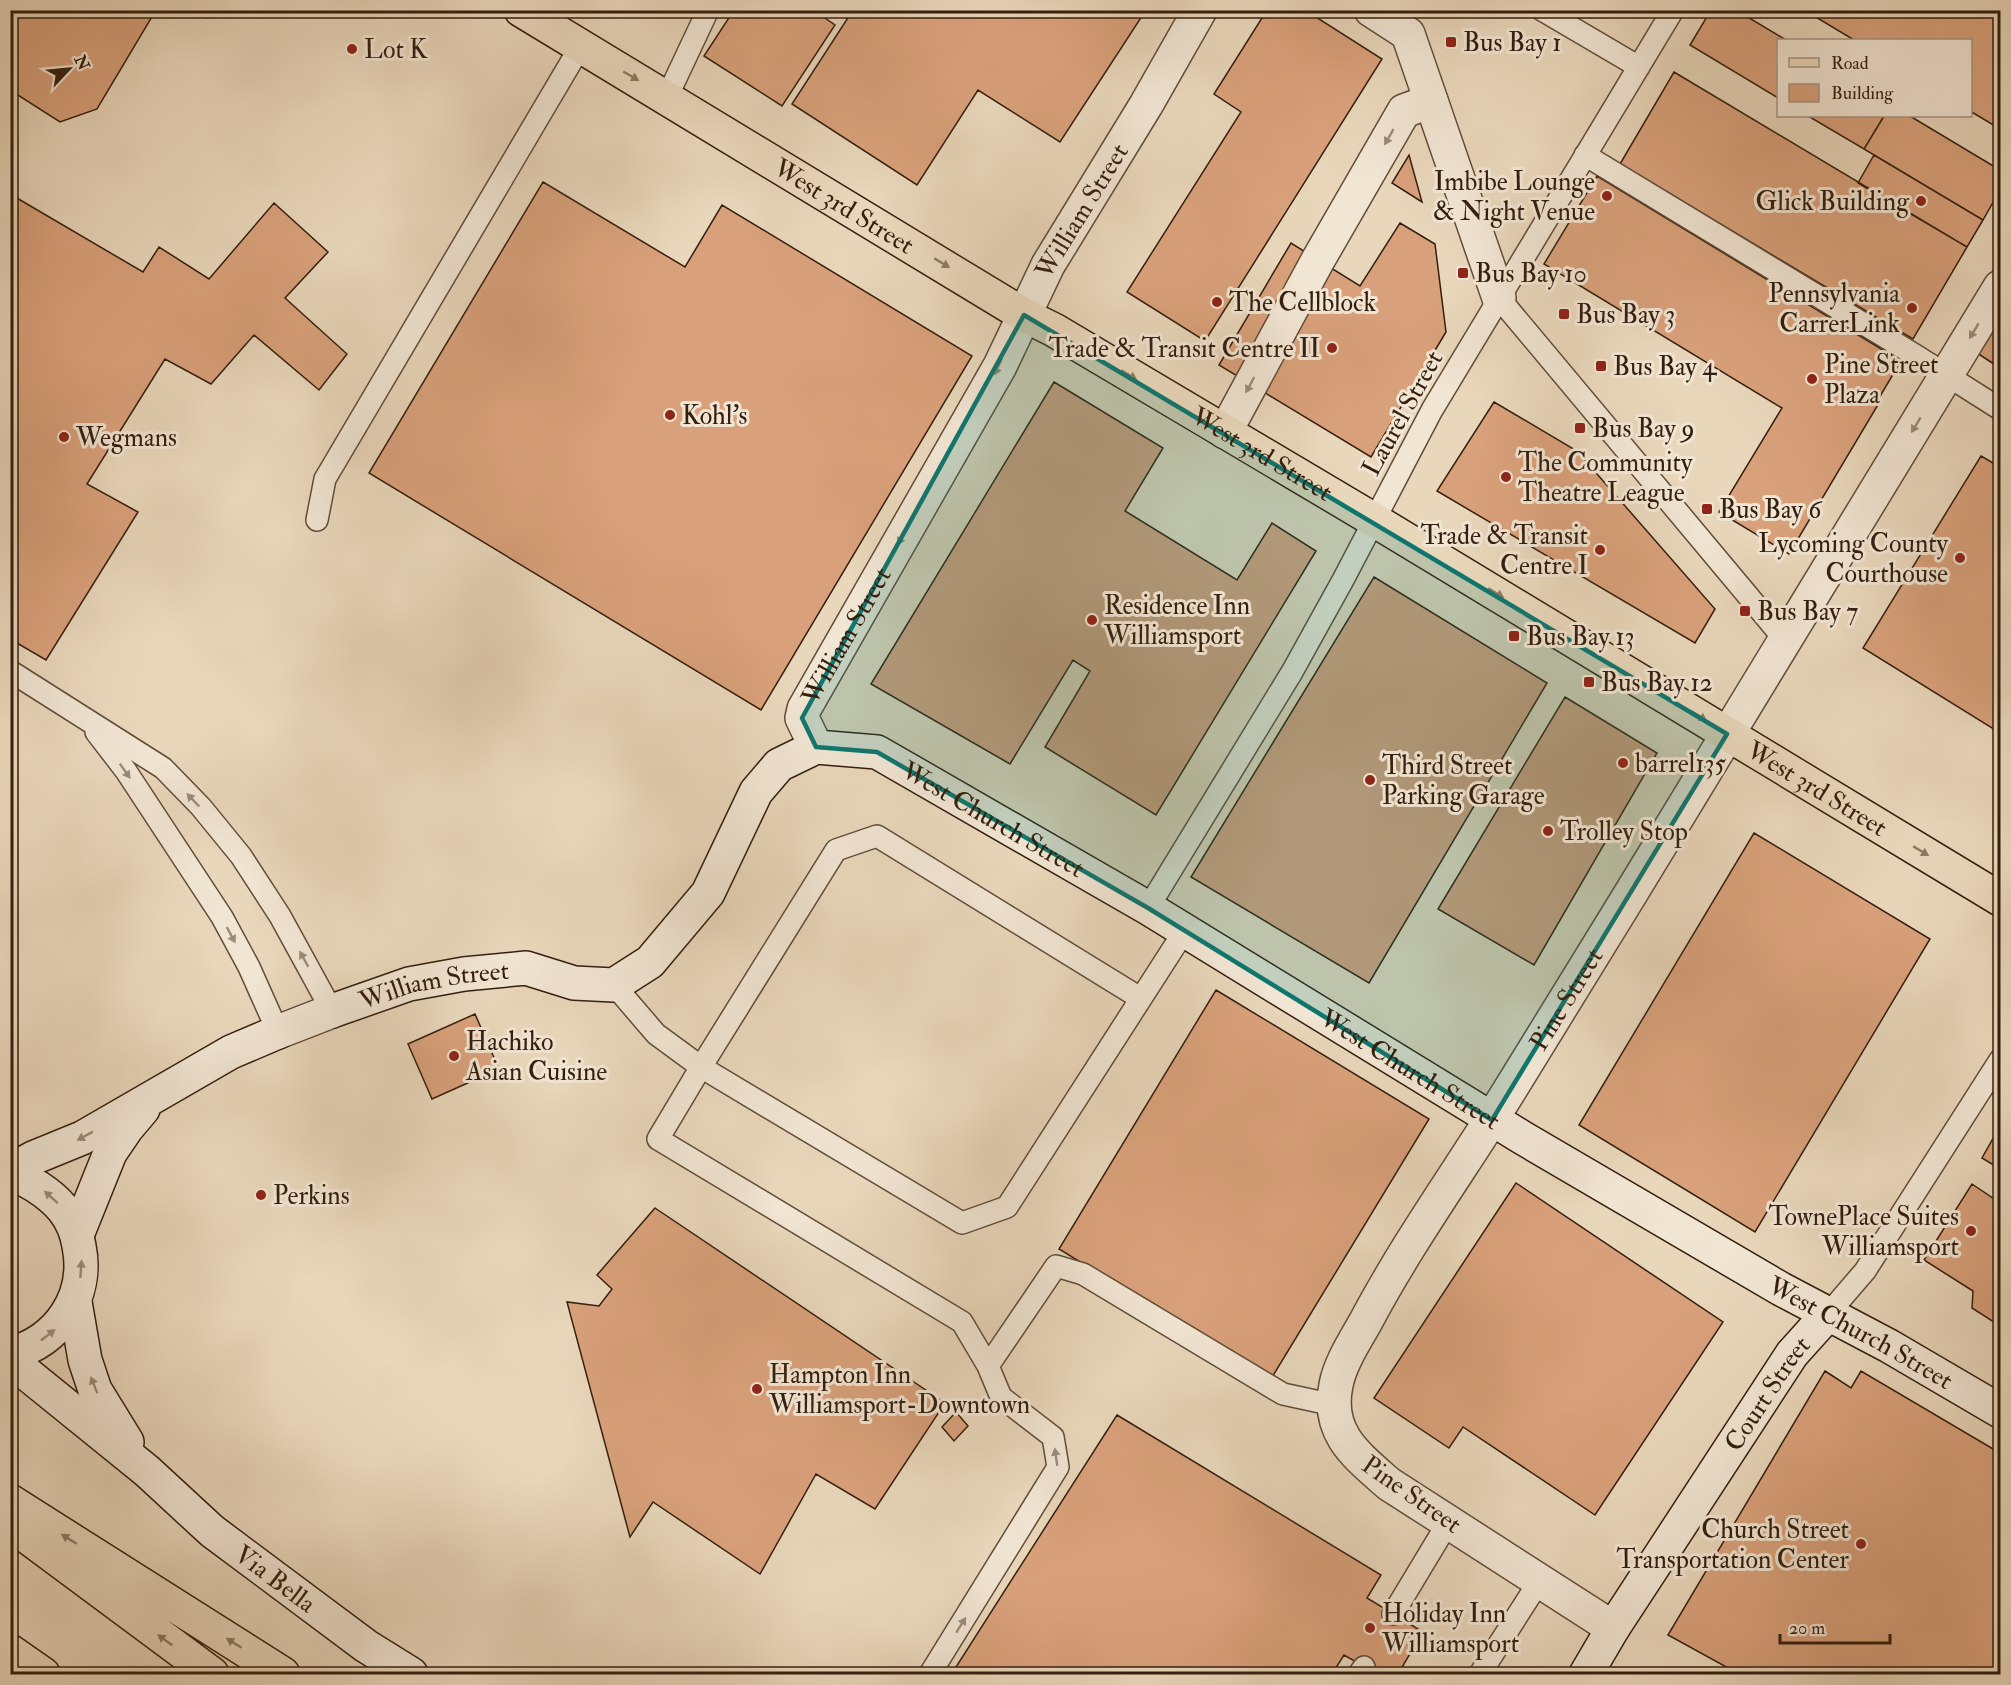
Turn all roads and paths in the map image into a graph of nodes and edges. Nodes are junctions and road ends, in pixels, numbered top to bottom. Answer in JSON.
{"nodes":[{"id":1,"x":521,"y":10,"type":"edge"},
{"id":2,"x":708,"y":10,"type":"edge"},
{"id":3,"x":1200,"y":10,"type":"edge"},
{"id":4,"x":1371,"y":10,"type":"edge"},
{"id":5,"x":1542,"y":10,"type":"edge"},
{"id":6,"x":1673,"y":10,"type":"edge"},
{"id":7,"x":580,"y":47,"type":"junction"},
{"id":8,"x":1639,"y":67,"type":"junction"},
{"id":9,"x":667,"y":97,"type":"junction"},
{"id":10,"x":1431,"y":101,"type":"junction"},
{"id":11,"x":1585,"y":155,"type":"junction"},
{"id":12,"x":2001,"y":286,"type":"edge"},
{"id":13,"x":1498,"y":298,"type":"junction"},
{"id":14,"x":1024,"y":315,"type":"junction"},
{"id":15,"x":1947,"y":375,"type":"junction"},
{"id":16,"x":2001,"y":410,"type":"edge"},
{"id":17,"x":1225,"y":432,"type":"junction"},
{"id":18,"x":317,"y":520,"type":"dead end"},
{"id":19,"x":1374,"y":520,"type":"junction"},
{"id":20,"x":1785,"y":640,"type":"junction"},
{"id":21,"x":10,"y":671,"type":"edge"},
{"id":22,"x":72,"y":712,"type":"junction"},
{"id":23,"x":1727,"y":734,"type":"junction"},
{"id":24,"x":816,"y":747,"type":"junction"},
{"id":25,"x":2001,"y":899,"type":"edge"},
{"id":26,"x":1148,"y":908,"type":"junction"},
{"id":27,"x":1185,"y":930,"type":"junction"},
{"id":28,"x":614,"y":985,"type":"junction"},
{"id":29,"x":1140,"y":999,"type":"junction"},
{"id":30,"x":332,"y":1011,"type":"junction"},
{"id":31,"x":278,"y":1032,"type":"junction"},
{"id":32,"x":2001,"y":1060,"type":"edge"},
{"id":33,"x":700,"y":1067,"type":"junction"},
{"id":34,"x":154,"y":1096,"type":"junction"},
{"id":35,"x":1492,"y":1120,"type":"junction"},
{"id":36,"x":10,"y":1172,"type":"edge"},
{"id":37,"x":77,"y":1235,"type":"junction"},
{"id":38,"x":75,"y":1302,"type":"junction"},
{"id":39,"x":1828,"y":1314,"type":"junction"},
{"id":40,"x":10,"y":1354,"type":"edge"},
{"id":41,"x":10,"y":1360,"type":"edge"},
{"id":42,"x":988,"y":1366,"type":"junction"},
{"id":43,"x":1335,"y":1405,"type":"junction"},
{"id":44,"x":2001,"y":1412,"type":"edge"},
{"id":45,"x":147,"y":1471,"type":"junction"},
{"id":46,"x":10,"y":1502,"type":"edge"},
{"id":47,"x":1449,"y":1521,"type":"junction"},
{"id":48,"x":10,"y":1524,"type":"edge"},
{"id":49,"x":1540,"y":1580,"type":"junction"},
{"id":50,"x":1394,"y":1614,"type":"dead end"},
{"id":51,"x":1613,"y":1628,"type":"junction"},
{"id":52,"x":10,"y":1651,"type":"edge"},
{"id":53,"x":41,"y":1674,"type":"edge"},
{"id":54,"x":212,"y":1674,"type":"edge"},
{"id":55,"x":283,"y":1674,"type":"edge"},
{"id":56,"x":411,"y":1674,"type":"edge"},
{"id":57,"x":930,"y":1674,"type":"edge"},
{"id":58,"x":1480,"y":1674,"type":"edge"},
{"id":59,"x":1586,"y":1674,"type":"edge"}],
"edges":[{"from":1,"to":7,"type":"main road","name":"West 3rd Street"},
{"from":2,"to":9,"type":"lane"},
{"from":3,"to":14,"type":"street","name":"William Street"},
{"from":4,"to":10,"type":"street"},
{"from":5,"to":8,"type":"lane"},
{"from":6,"to":8,"type":"lane","name":"Laurel Street"},
{"from":7,"to":9,"type":"main road","name":"West 3rd Street","one_way":true},
{"from":7,"to":18,"type":"lane"},
{"from":8,"to":11,"type":"lane","name":"Laurel Street"},
{"from":9,"to":14,"type":"main road","name":"West 3rd Street","one_way":true},
{"from":10,"to":13,"type":"street"},
{"from":10,"to":17,"type":"street","one_way":true},
{"from":11,"to":13,"type":"lane","name":"Laurel Street"},
{"from":11,"to":15,"type":"lane"},
{"from":12,"to":15,"type":"street","name":"Pine Street","one_way":true},
{"from":13,"to":19,"type":"lane","name":"Laurel Street"},
{"from":13,"to":20,"type":"lane"},
{"from":14,"to":17,"type":"main road","name":"West 3rd Street","one_way":true},
{"from":14,"to":24,"type":"street","name":"William Street","one_way":true},
{"from":15,"to":16,"type":"lane"},
{"from":15,"to":20,"type":"street","name":"Pine Street","one_way":true},
{"from":17,"to":19,"type":"main road","name":"West 3rd Street"},
{"from":19,"to":23,"type":"main road","name":"West 3rd Street","one_way":true},
{"from":19,"to":26,"type":"lane","name":"Laurel Street"},
{"from":20,"to":23,"type":"street","name":"Pine Street"},
{"from":21,"to":22,"type":"lane"},
{"from":30,"to":22,"type":"lane","one_way":true},
{"from":22,"to":31,"type":"lane","one_way":true},
{"from":23,"to":25,"type":"main road","name":"West 3rd Street","one_way":true},
{"from":23,"to":35,"type":"street","name":"Pine Street"},
{"from":24,"to":26,"type":"street","name":"West Church Street"},
{"from":24,"to":28,"type":"street","name":"William Street"},
{"from":26,"to":27,"type":"street","name":"West Church Street"},
{"from":27,"to":29,"type":"lane"},
{"from":27,"to":35,"type":"street","name":"West Church Street"},
{"from":28,"to":30,"type":"street","name":"William Street"},
{"from":28,"to":33,"type":"lane"},
{"from":29,"to":33,"type":"lane"},
{"from":29,"to":33,"type":"lane"},
{"from":30,"to":31,"type":"street","name":"William Street"},
{"from":31,"to":34,"type":"street","name":"William Street"},
{"from":32,"to":39,"type":"lane","name":"Court Street"},
{"from":33,"to":42,"type":"lane"},
{"from":34,"to":36,"type":"street","name":"William Street","one_way":true},
{"from":34,"to":37,"type":"street","name":"William Street"},
{"from":35,"to":39,"type":"street","name":"West Church Street"},
{"from":35,"to":43,"type":"street","name":"Pine Street"},
{"from":37,"to":36,"type":"street","one_way":true},
{"from":38,"to":37,"type":"street","one_way":true},
{"from":40,"to":38,"type":"street","one_way":true},
{"from":45,"to":38,"type":"street","name":"Via Bella","one_way":true},
{"from":39,"to":44,"type":"street","name":"West Church Street"},
{"from":39,"to":51,"type":"street","name":"Court Street"},
{"from":41,"to":45,"type":"street","name":"Via Bella"},
{"from":42,"to":43,"type":"lane"},
{"from":57,"to":42,"type":"lane","one_way":true},
{"from":43,"to":47,"type":"street","name":"Pine Street"},
{"from":45,"to":56,"type":"street","name":"Via Bella"},
{"from":55,"to":46,"type":"main road","one_way":true},
{"from":47,"to":49,"type":"street","name":"Pine Street"},
{"from":47,"to":50,"type":"lane"},
{"from":54,"to":48,"type":"main road","one_way":true},
{"from":49,"to":51,"type":"street","name":"Pine Street"},
{"from":49,"to":58,"type":"lane"},
{"from":51,"to":59,"type":"street","name":"Court Street"},
{"from":52,"to":53,"type":"main road"}]}
